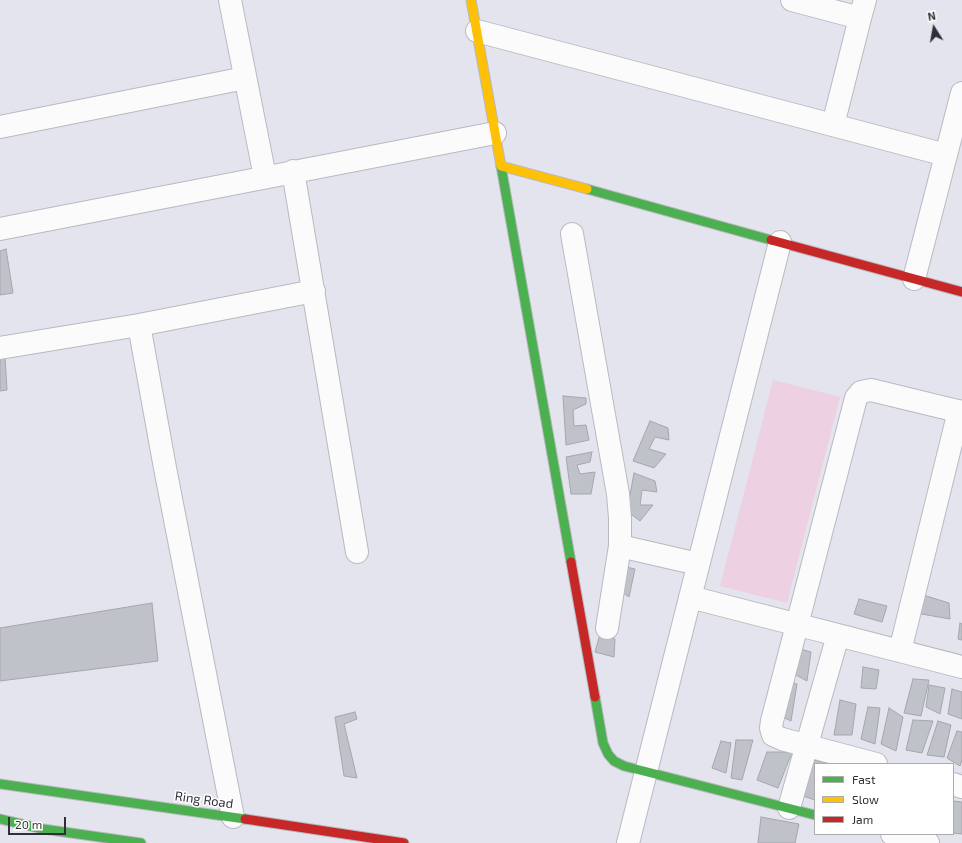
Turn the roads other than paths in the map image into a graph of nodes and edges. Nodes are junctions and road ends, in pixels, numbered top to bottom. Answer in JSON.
{"nodes":[{"id":1,"x":230,"y":0,"type":"edge"},
{"id":2,"x":471,"y":0,"type":"edge"},
{"id":3,"x":792,"y":0,"type":"edge"},
{"id":4,"x":862,"y":9,"type":"edge"},
{"id":5,"x":477,"y":31,"type":"junction"},
{"id":6,"x":245,"y":78,"type":"junction"},
{"id":7,"x":962,"y":93,"type":"edge"},
{"id":8,"x":833,"y":125,"type":"junction"},
{"id":9,"x":0,"y":127,"type":"edge"},
{"id":10,"x":495,"y":133,"type":"junction"},
{"id":11,"x":946,"y":155,"type":"junction"},
{"id":12,"x":501,"y":166,"type":"junction"},
{"id":13,"x":293,"y":171,"type":"junction"},
{"id":14,"x":265,"y":177,"type":"junction"},
{"id":15,"x":0,"y":229,"type":"edge"},
{"id":16,"x":572,"y":234,"type":"dead end"},
{"id":17,"x":780,"y":242,"type":"junction"},
{"id":18,"x":914,"y":279,"type":"junction"},
{"id":19,"x":314,"y":291,"type":"junction"},
{"id":20,"x":962,"y":292,"type":"edge"},
{"id":21,"x":139,"y":325,"type":"junction"},
{"id":22,"x":0,"y":348,"type":"edge"},
{"id":23,"x":961,"y":411,"type":"edge"},
{"id":24,"x":620,"y":546,"type":"junction"},
{"id":25,"x":357,"y":552,"type":"dead end"},
{"id":26,"x":698,"y":564,"type":"junction"},
{"id":27,"x":690,"y":596,"type":"junction"},
{"id":28,"x":797,"y":624,"type":"junction"},
{"id":29,"x":607,"y":628,"type":"dead end"},
{"id":30,"x":838,"y":635,"type":"junction"},
{"id":31,"x":900,"y":651,"type":"junction"},
{"id":32,"x":962,"y":666,"type":"edge"},
{"id":33,"x":806,"y":745,"type":"junction"},
{"id":34,"x":872,"y":763,"type":"edge"},
{"id":35,"x":646,"y":772,"type":"junction"},
{"id":36,"x":0,"y":784,"type":"edge"},
{"id":37,"x":789,"y":808,"type":"junction"},
{"id":38,"x":814,"y":815,"type":"edge"},
{"id":39,"x":233,"y":817,"type":"junction"},
{"id":40,"x":0,"y":819,"type":"edge"},
{"id":41,"x":896,"y":835,"type":"edge"},
{"id":42,"x":141,"y":843,"type":"edge"},
{"id":43,"x":404,"y":843,"type":"edge"},
{"id":44,"x":630,"y":843,"type":"edge"},
{"id":45,"x":928,"y":843,"type":"edge"}],
"edges":[{"from":1,"to":6,"type":"street"},
{"from":2,"to":5,"type":"street"},
{"from":3,"to":4,"type":"street"},
{"from":4,"to":8,"type":"street"},
{"from":5,"to":8,"type":"street"},
{"from":5,"to":10,"type":"street"},
{"from":6,"to":9,"type":"street"},
{"from":6,"to":14,"type":"street"},
{"from":7,"to":11,"type":"street"},
{"from":8,"to":11,"type":"street"},
{"from":10,"to":12,"type":"street"},
{"from":10,"to":13,"type":"street"},
{"from":11,"to":18,"type":"street"},
{"from":12,"to":17,"type":"street"},
{"from":12,"to":35,"type":"street"},
{"from":13,"to":14,"type":"street"},
{"from":13,"to":19,"type":"street"},
{"from":14,"to":15,"type":"street"},
{"from":16,"to":24,"type":"street"},
{"from":17,"to":18,"type":"street"},
{"from":17,"to":26,"type":"street"},
{"from":18,"to":20,"type":"street"},
{"from":19,"to":21,"type":"street"},
{"from":19,"to":25,"type":"street"},
{"from":21,"to":22,"type":"street"},
{"from":21,"to":39,"type":"street"},
{"from":23,"to":28,"type":"street"},
{"from":23,"to":31,"type":"street"},
{"from":24,"to":26,"type":"street"},
{"from":24,"to":29,"type":"street"},
{"from":26,"to":27,"type":"street"},
{"from":27,"to":28,"type":"street"},
{"from":27,"to":35,"type":"street"},
{"from":28,"to":30,"type":"street"},
{"from":28,"to":33,"type":"street"},
{"from":30,"to":31,"type":"street"},
{"from":30,"to":33,"type":"street"},
{"from":31,"to":32,"type":"street"},
{"from":33,"to":34,"type":"street"},
{"from":33,"to":37,"type":"street"},
{"from":35,"to":37,"type":"street"},
{"from":35,"to":44,"type":"street"},
{"from":36,"to":39,"type":"street","name":"Ring Road"},
{"from":37,"to":38,"type":"street"},
{"from":39,"to":43,"type":"street","name":"Ring Road"},
{"from":40,"to":42,"type":"street"},
{"from":41,"to":45,"type":"street"}]}
